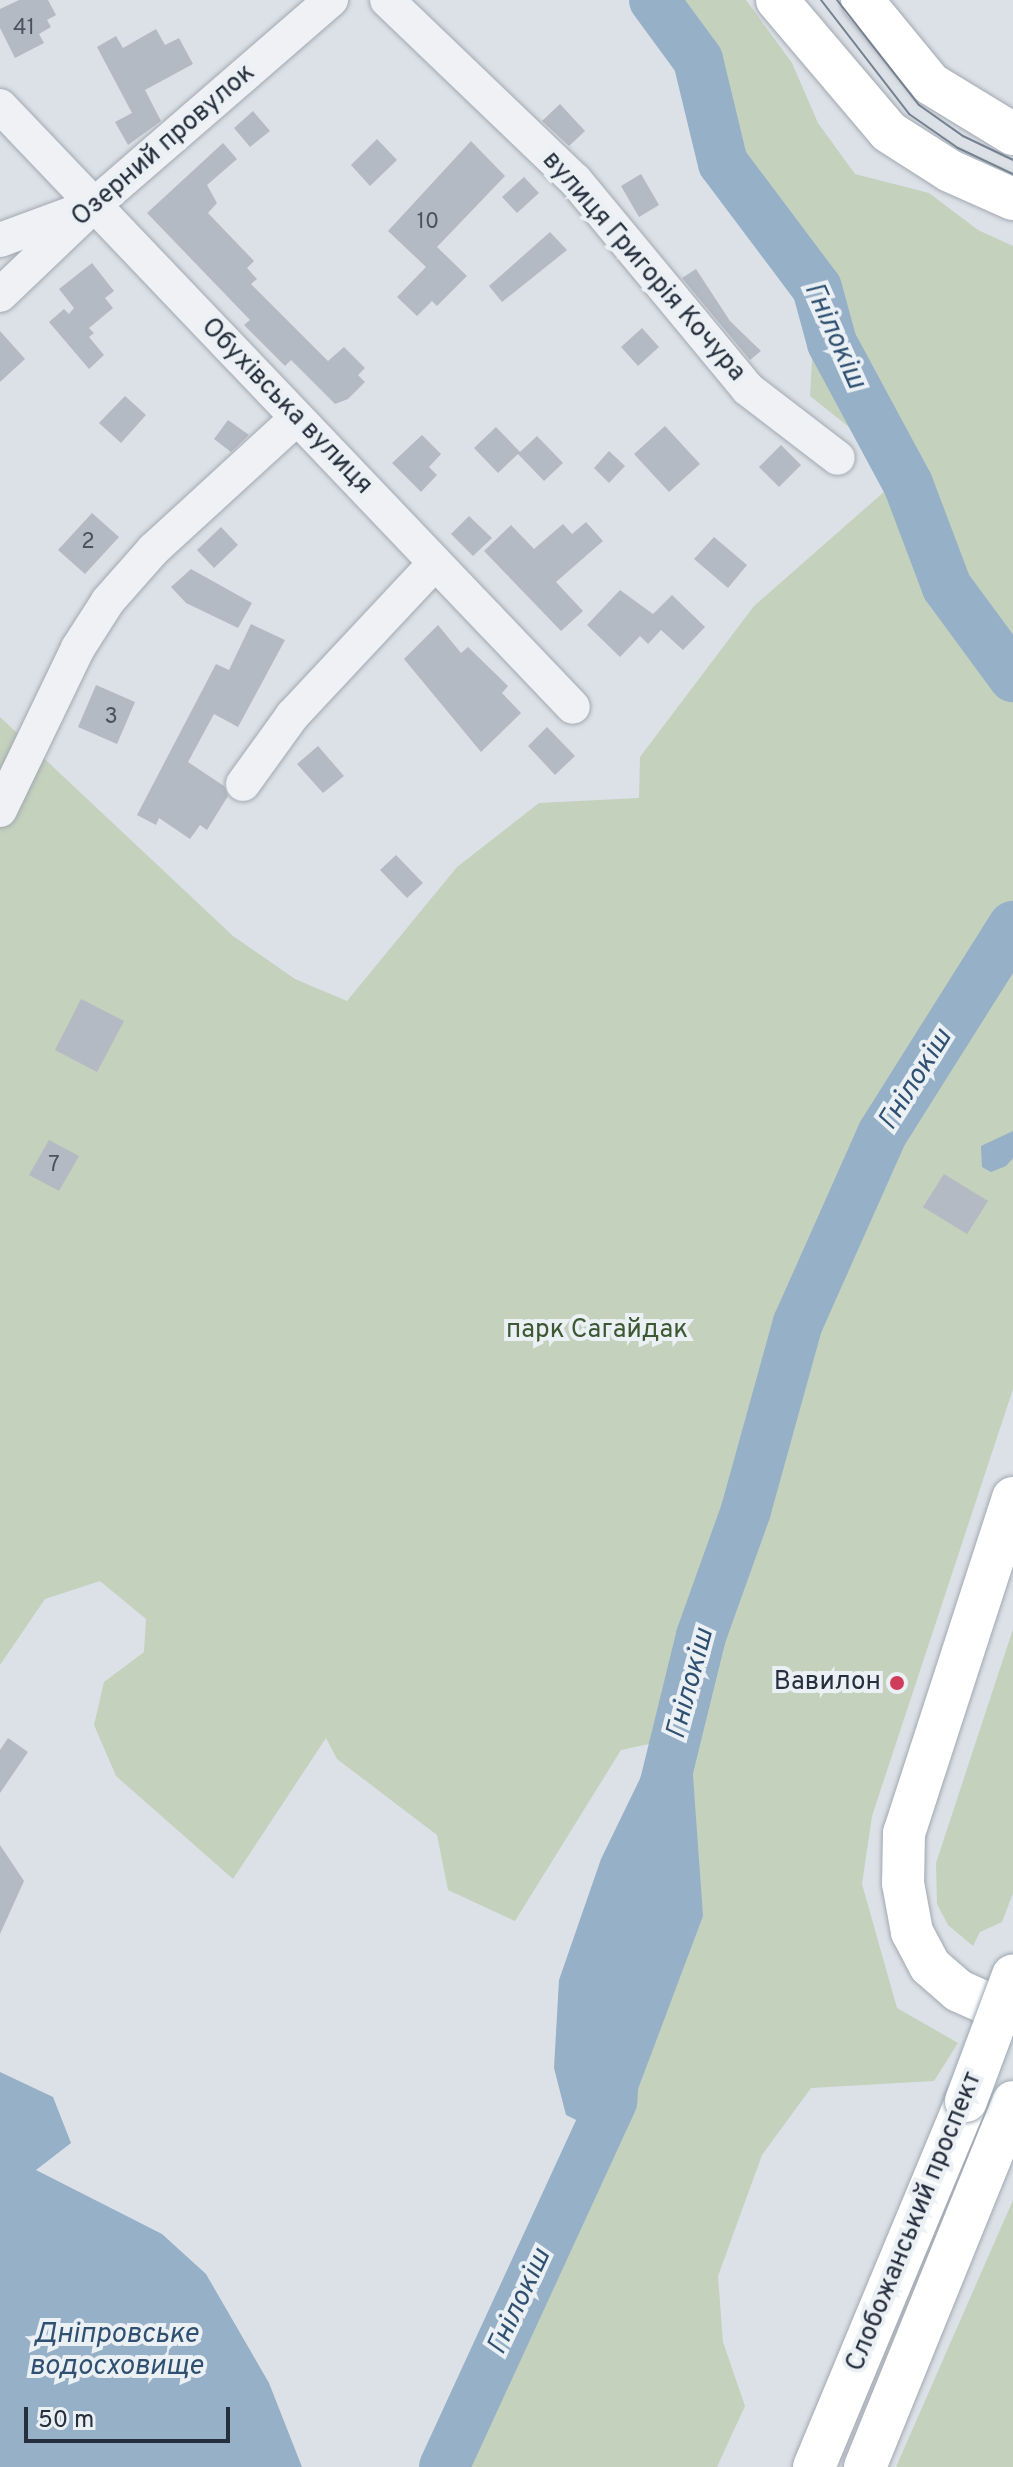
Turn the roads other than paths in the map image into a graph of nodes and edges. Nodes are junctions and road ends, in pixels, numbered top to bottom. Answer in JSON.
{"nodes":[{"id":1,"x":331,"y":0,"type":"edge"},
{"id":2,"x":387,"y":0,"type":"edge"},
{"id":3,"x":777,"y":0,"type":"edge"},
{"id":4,"x":862,"y":0,"type":"edge"},
{"id":5,"x":0,"y":106,"type":"edge"},
{"id":6,"x":1013,"y":134,"type":"edge"},
{"id":7,"x":1013,"y":199,"type":"edge"},
{"id":8,"x":93,"y":206,"type":"junction"},
{"id":9,"x":0,"y":240,"type":"edge"},
{"id":10,"x":0,"y":295,"type":"edge"},
{"id":11,"x":296,"y":419,"type":"junction"},
{"id":12,"x":838,"y":458,"type":"dead end"},
{"id":13,"x":435,"y":563,"type":"junction"},
{"id":14,"x":573,"y":707,"type":"dead end"},
{"id":15,"x":243,"y":784,"type":"dead end"},
{"id":16,"x":0,"y":810,"type":"edge"},
{"id":17,"x":1013,"y":1498,"type":"edge"},
{"id":18,"x":1013,"y":1975,"type":"edge"},
{"id":19,"x":1013,"y":2015,"type":"edge"},
{"id":20,"x":1010,"y":2109,"type":"edge"},
{"id":21,"x":814,"y":2467,"type":"edge"},
{"id":22,"x":865,"y":2467,"type":"edge"}],
"edges":[{"from":1,"to":8,"type":"street","name":"Озерний провулок"},
{"from":2,"to":12,"type":"street","name":"вулиця Григорія Кочура"},
{"from":3,"to":7,"type":"main road"},
{"from":4,"to":6,"type":"main road"},
{"from":5,"to":8,"type":"street","name":"Обухівська вулиця"},
{"from":8,"to":9,"type":"street"},
{"from":8,"to":10,"type":"street","name":"Озерний провулок"},
{"from":8,"to":11,"type":"street","name":"Обухівська вулиця"},
{"from":11,"to":13,"type":"street","name":"Обухівська вулиця"},
{"from":11,"to":16,"type":"street"},
{"from":13,"to":14,"type":"street","name":"Обухівська вулиця"},
{"from":13,"to":15,"type":"street"},
{"from":17,"to":19,"type":"main road"},
{"from":18,"to":21,"type":"main road","name":"Слобожанський проспект","bridge":true},
{"from":20,"to":22,"type":"main road","name":"Слобожанський проспект"}]}
